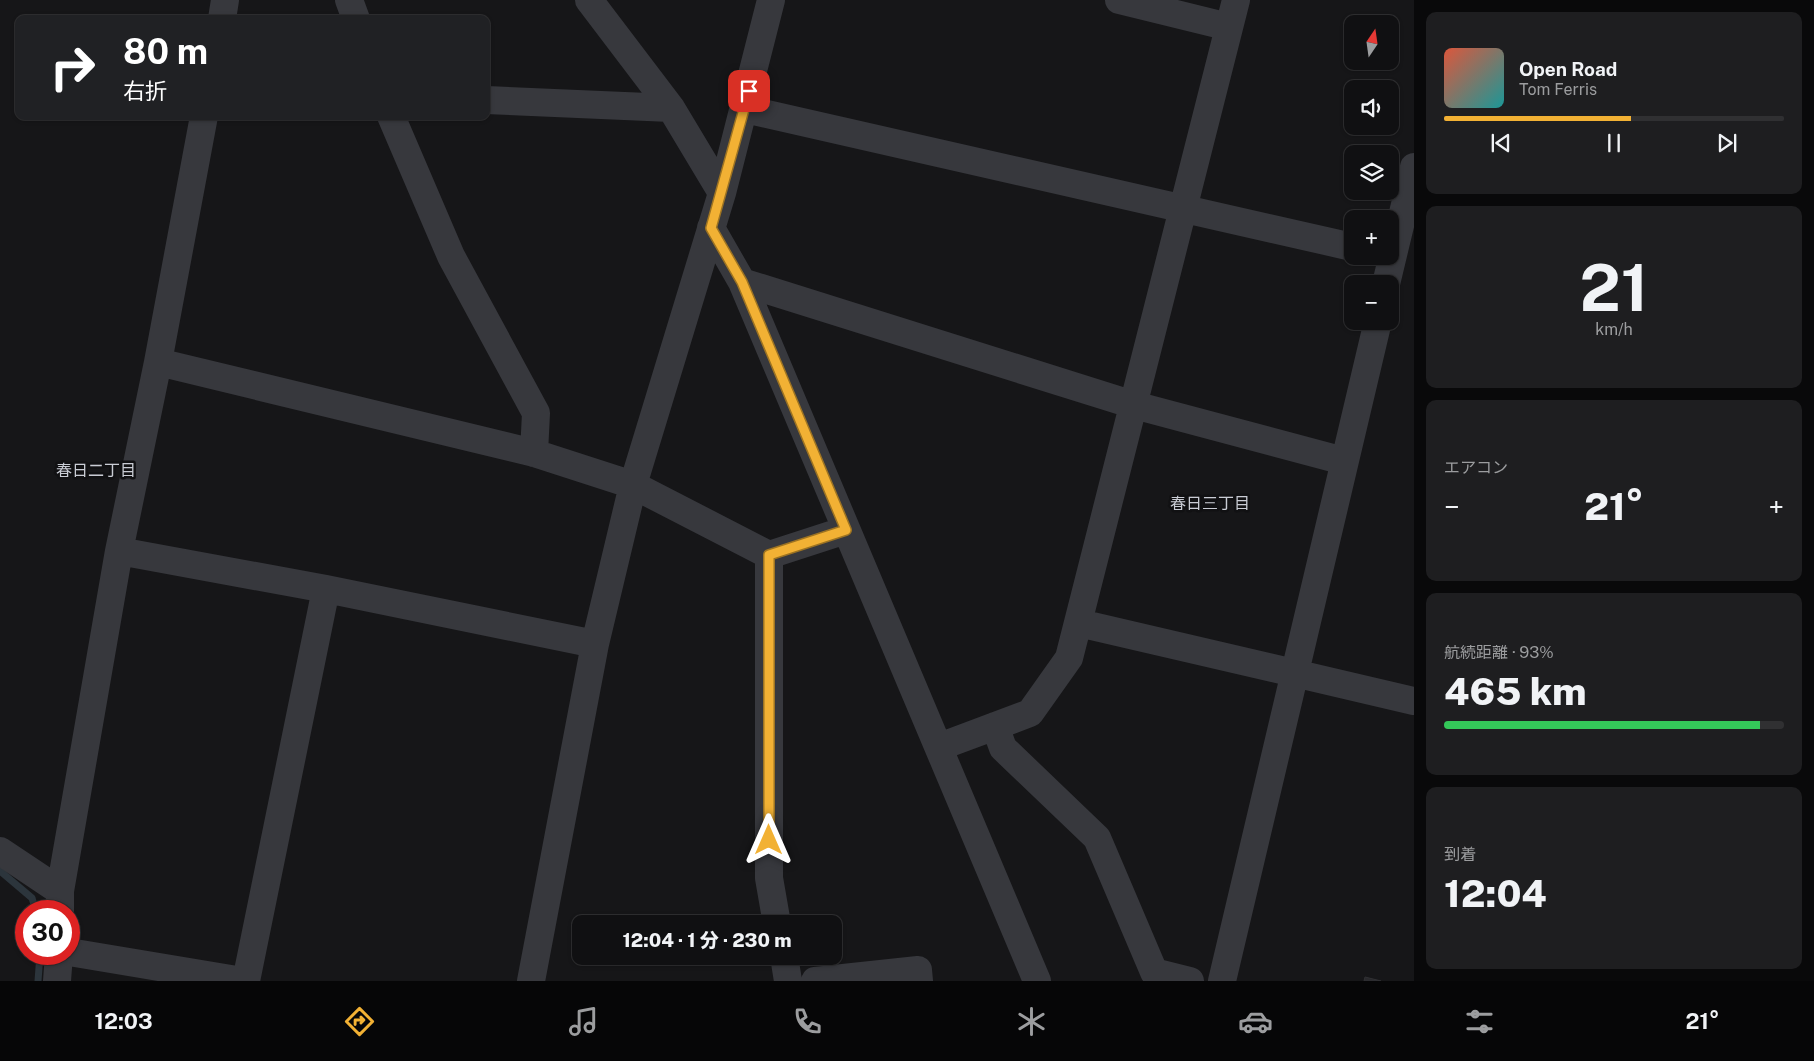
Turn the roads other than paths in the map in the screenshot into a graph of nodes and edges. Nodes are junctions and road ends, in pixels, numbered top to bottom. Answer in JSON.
{"nodes":[{"id":1,"x":225,"y":0,"type":"edge"},
{"id":2,"x":349,"y":0,"type":"edge"},
{"id":3,"x":589,"y":0,"type":"edge"},
{"id":4,"x":772,"y":0,"type":"edge"},
{"id":5,"x":1119,"y":0,"type":"edge"},
{"id":6,"x":1236,"y":0,"type":"edge"},
{"id":7,"x":223,"y":15,"type":"edge"},
{"id":8,"x":355,"y":15,"type":"edge"},
{"id":9,"x":1230,"y":27,"type":"junction"},
{"id":10,"x":490,"y":100,"type":"edge"},
{"id":11,"x":671,"y":108,"type":"junction"},
{"id":12,"x":745,"y":109,"type":"junction"},
{"id":13,"x":203,"y":120,"type":"edge"},
{"id":14,"x":393,"y":120,"type":"edge"},
{"id":15,"x":1414,"y":167,"type":"edge"},
{"id":16,"x":722,"y":193,"type":"junction"},
{"id":17,"x":1183,"y":208,"type":"junction"},
{"id":18,"x":711,"y":228,"type":"junction"},
{"id":19,"x":1344,"y":245,"type":"edge"},
{"id":20,"x":1399,"y":257,"type":"edge"},
{"id":21,"x":742,"y":282,"type":"junction"},
{"id":22,"x":1376,"y":330,"type":"edge"},
{"id":23,"x":158,"y":362,"type":"junction"},
{"id":24,"x":1134,"y":405,"type":"junction"},
{"id":25,"x":534,"y":453,"type":"junction"},
{"id":26,"x":1344,"y":461,"type":"junction"},
{"id":27,"x":633,"y":485,"type":"junction"},
{"id":28,"x":846,"y":530,"type":"junction"},
{"id":29,"x":119,"y":551,"type":"junction"},
{"id":30,"x":769,"y":555,"type":"junction"},
{"id":31,"x":326,"y":589,"type":"junction"},
{"id":32,"x":1079,"y":623,"type":"junction"},
{"id":33,"x":595,"y":644,"type":"junction"},
{"id":34,"x":1295,"y":672,"type":"junction"},
{"id":35,"x":1414,"y":701,"type":"edge"},
{"id":36,"x":995,"y":726,"type":"junction"},
{"id":37,"x":939,"y":747,"type":"junction"},
{"id":38,"x":0,"y":851,"type":"edge"},
{"id":39,"x":59,"y":900,"type":"edge"},
{"id":40,"x":60,"y":900,"type":"edge"},
{"id":41,"x":775,"y":915,"type":"edge"},
{"id":42,"x":80,"y":954,"type":"edge"},
{"id":43,"x":58,"y":965,"type":"edge"},
{"id":44,"x":785,"y":965,"type":"edge"},
{"id":45,"x":57,"y":981,"type":"edge"},
{"id":46,"x":245,"y":981,"type":"edge"},
{"id":47,"x":531,"y":981,"type":"edge"},
{"id":48,"x":788,"y":981,"type":"edge"},
{"id":49,"x":814,"y":981,"type":"edge"},
{"id":50,"x":919,"y":981,"type":"edge"},
{"id":51,"x":1037,"y":981,"type":"edge"},
{"id":52,"x":1190,"y":981,"type":"edge"},
{"id":53,"x":1222,"y":981,"type":"edge"}],
"edges":[{"from":1,"to":7,"type":"street"},
{"from":2,"to":8,"type":"street"},
{"from":3,"to":11,"type":"street"},
{"from":4,"to":12,"type":"street"},
{"from":5,"to":9,"type":"street"},
{"from":6,"to":9,"type":"street"},
{"from":9,"to":17,"type":"street"},
{"from":10,"to":11,"type":"street"},
{"from":11,"to":16,"type":"street"},
{"from":12,"to":16,"type":"street"},
{"from":12,"to":17,"type":"street"},
{"from":13,"to":23,"type":"street"},
{"from":14,"to":25,"type":"street"},
{"from":15,"to":20,"type":"street"},
{"from":16,"to":18,"type":"street"},
{"from":17,"to":19,"type":"street"},
{"from":17,"to":24,"type":"street"},
{"from":18,"to":21,"type":"street"},
{"from":18,"to":27,"type":"street"},
{"from":21,"to":24,"type":"street"},
{"from":21,"to":28,"type":"street"},
{"from":22,"to":26,"type":"street"},
{"from":23,"to":25,"type":"street"},
{"from":23,"to":29,"type":"street"},
{"from":24,"to":26,"type":"street"},
{"from":24,"to":32,"type":"street"},
{"from":25,"to":27,"type":"street"},
{"from":26,"to":34,"type":"street"},
{"from":27,"to":30,"type":"street"},
{"from":27,"to":33,"type":"street"},
{"from":28,"to":30,"type":"street"},
{"from":28,"to":37,"type":"street"},
{"from":29,"to":31,"type":"street"},
{"from":29,"to":40,"type":"street"},
{"from":30,"to":41,"type":"street"},
{"from":31,"to":33,"type":"street"},
{"from":31,"to":46,"type":"street"},
{"from":32,"to":34,"type":"street"},
{"from":32,"to":36,"type":"street"},
{"from":33,"to":47,"type":"street"},
{"from":34,"to":35,"type":"street"},
{"from":34,"to":53,"type":"street"},
{"from":36,"to":37,"type":"street"},
{"from":36,"to":52,"type":"street"},
{"from":37,"to":51,"type":"street"},
{"from":38,"to":39,"type":"street"},
{"from":42,"to":46,"type":"street"},
{"from":43,"to":45,"type":"street"},
{"from":44,"to":48,"type":"street"},
{"from":49,"to":50,"type":"street"}]}
